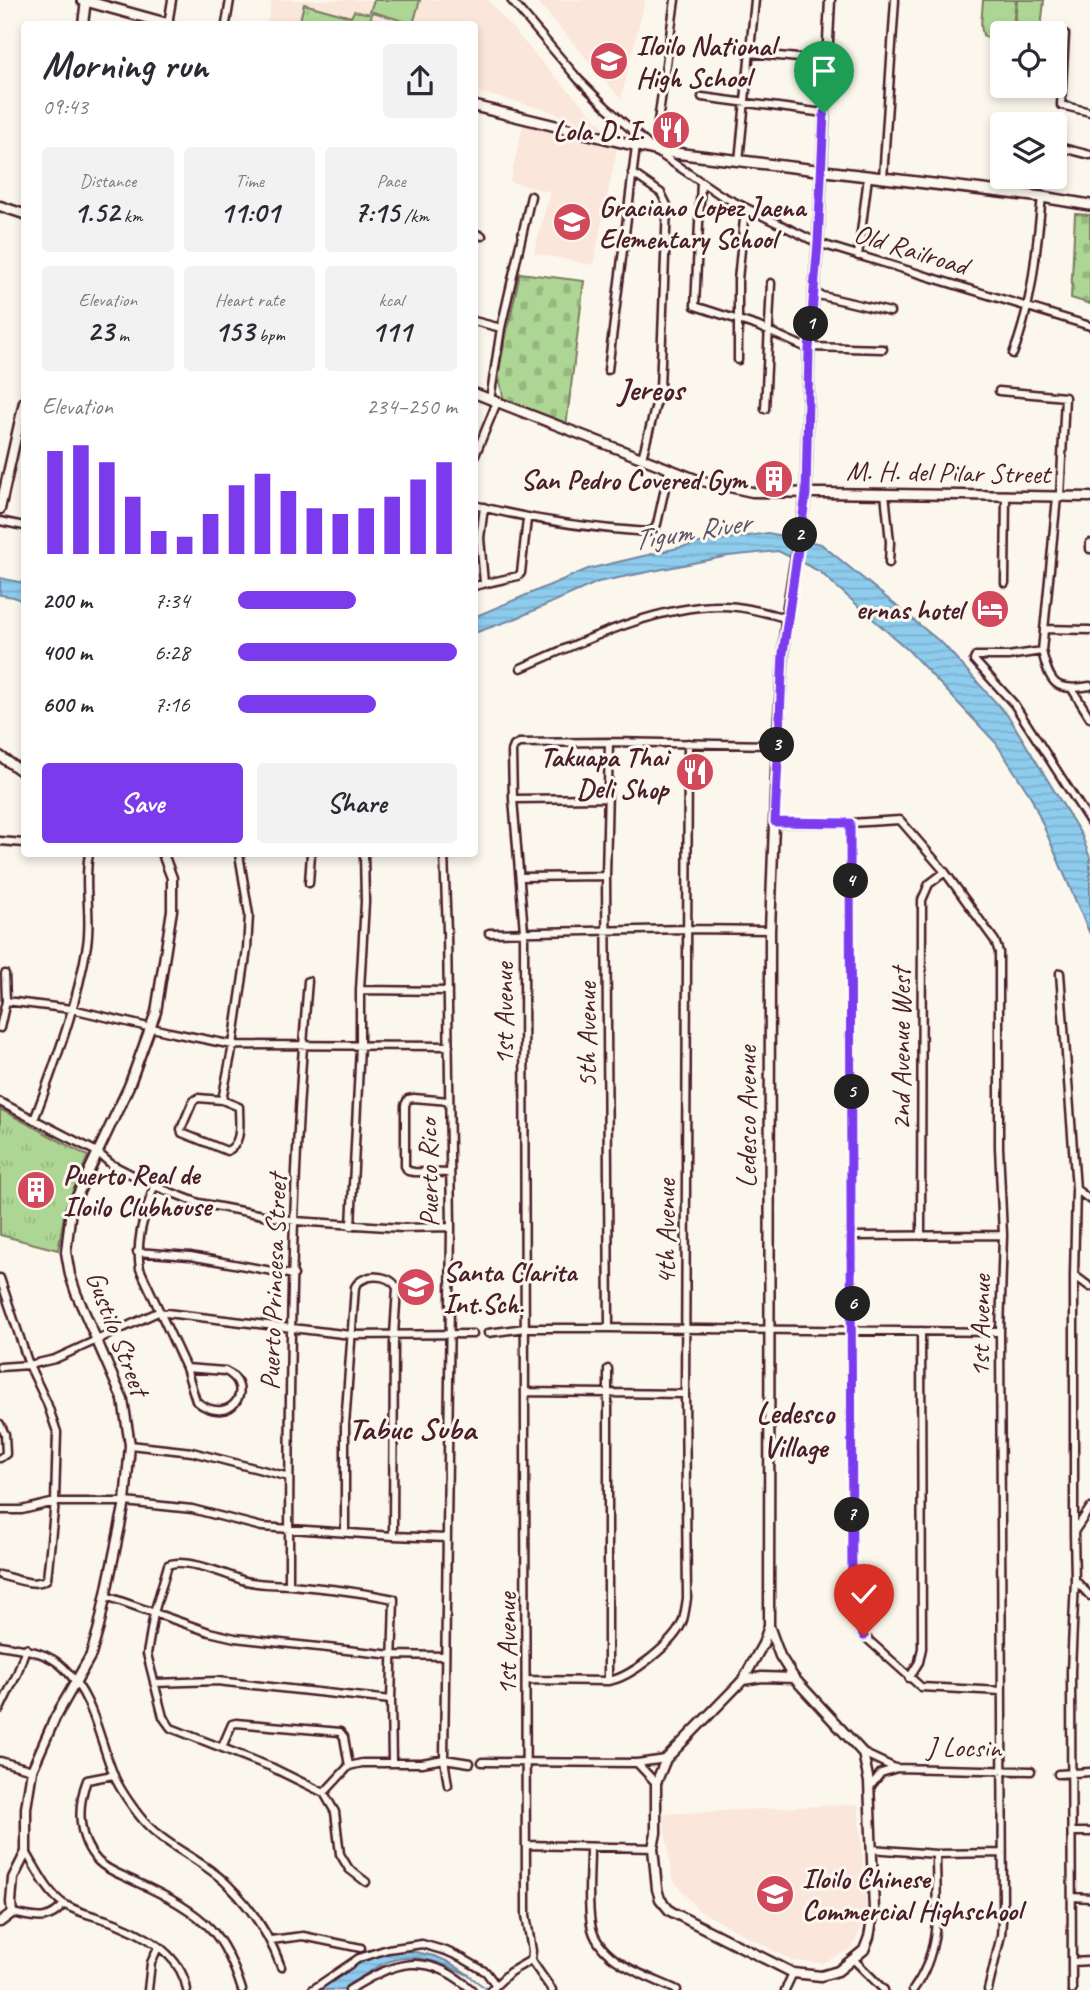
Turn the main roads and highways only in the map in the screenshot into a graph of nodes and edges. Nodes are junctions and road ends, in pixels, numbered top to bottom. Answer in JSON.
{"nodes":[{"id":1,"x":84,"y":0,"type":"edge"},
{"id":2,"x":158,"y":21,"type":"edge"},
{"id":3,"x":478,"y":107,"type":"edge"},
{"id":4,"x":1090,"y":205,"type":"edge"}],
"edges":[{"from":1,"to":2,"type":"main road"},
{"from":3,"to":4,"type":"main road"}]}
